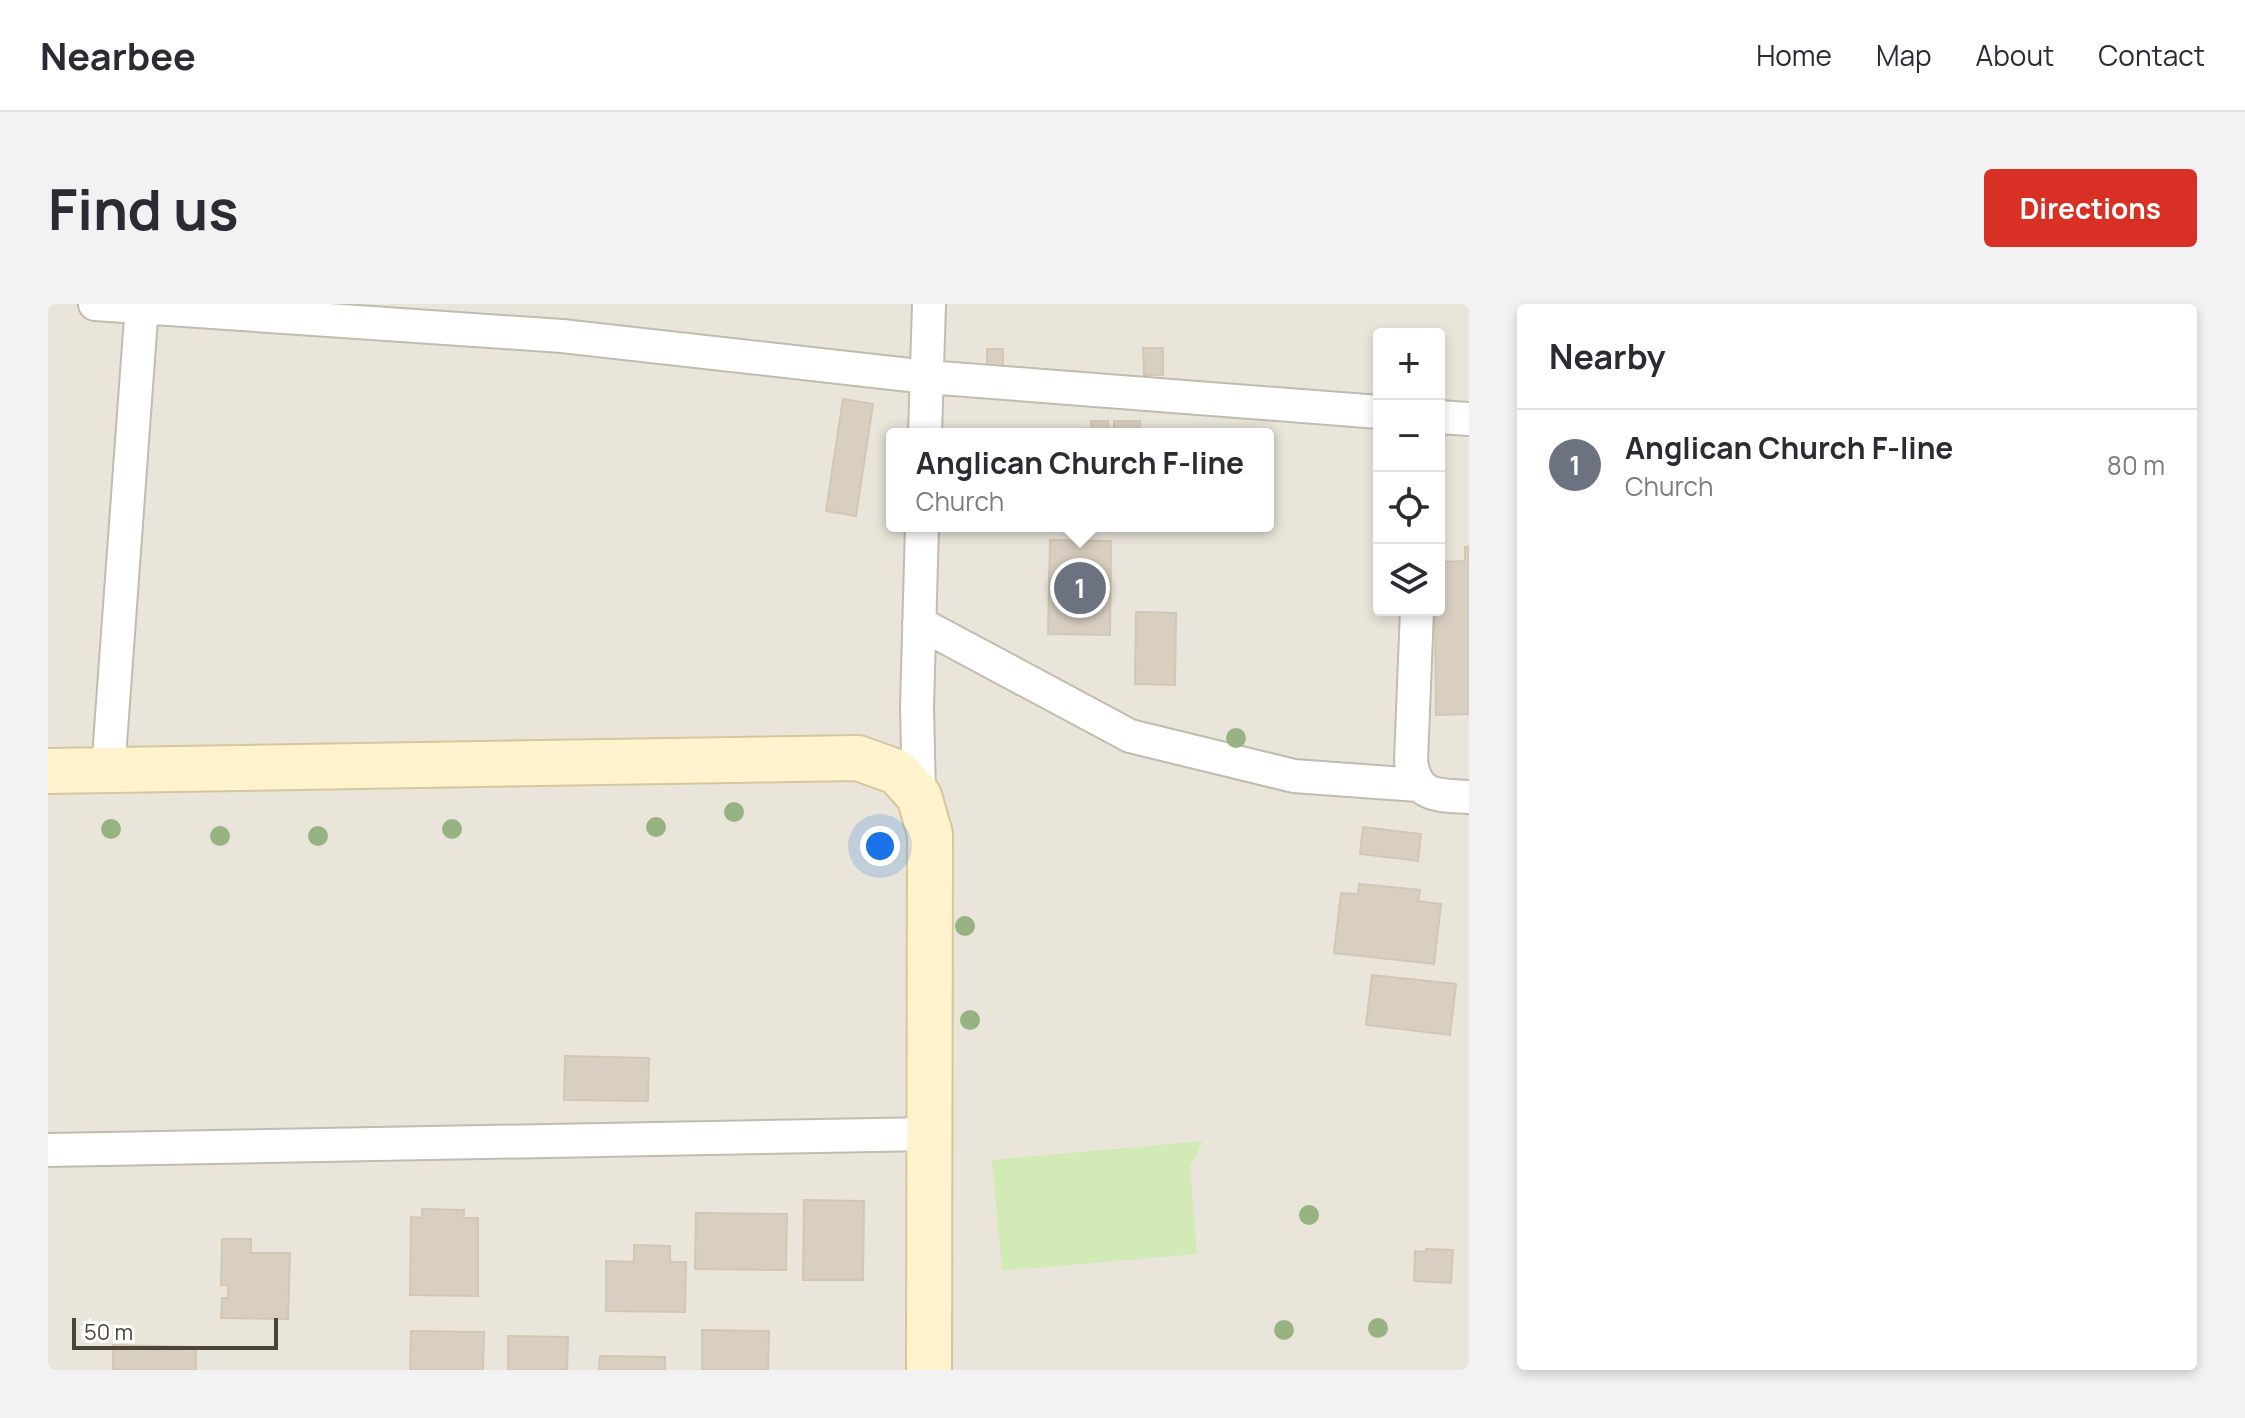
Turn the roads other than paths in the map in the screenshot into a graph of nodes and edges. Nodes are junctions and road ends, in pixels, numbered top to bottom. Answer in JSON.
{"nodes":[{"id":1,"x":95,"y":304,"type":"edge"},
{"id":2,"x":929,"y":304,"type":"edge"},
{"id":3,"x":142,"y":306,"type":"edge"},
{"id":4,"x":927,"y":377,"type":"junction"},
{"id":5,"x":1373,"y":412,"type":"edge"},
{"id":6,"x":1445,"y":417,"type":"edge"},
{"id":7,"x":1469,"y":419,"type":"edge"},
{"id":8,"x":925,"y":428,"type":"edge"},
{"id":9,"x":922,"y":532,"type":"edge"},
{"id":10,"x":1417,"y":616,"type":"edge"},
{"id":11,"x":919,"y":623,"type":"junction"},
{"id":12,"x":48,"y":771,"type":"edge"},
{"id":13,"x":108,"y":771,"type":"junction"},
{"id":14,"x":1418,"y":785,"type":"junction"},
{"id":15,"x":919,"y":796,"type":"junction"},
{"id":16,"x":1469,"y":797,"type":"edge"},
{"id":17,"x":930,"y":1134,"type":"junction"},
{"id":18,"x":48,"y":1150,"type":"edge"},
{"id":19,"x":929,"y":1370,"type":"edge"}],
"edges":[{"from":1,"to":3,"type":"street"},
{"from":2,"to":4,"type":"street"},
{"from":3,"to":4,"type":"street"},
{"from":3,"to":13,"type":"street"},
{"from":4,"to":5,"type":"street"},
{"from":4,"to":8,"type":"street"},
{"from":6,"to":7,"type":"street"},
{"from":9,"to":11,"type":"street"},
{"from":10,"to":14,"type":"street"},
{"from":11,"to":14,"type":"street"},
{"from":11,"to":15,"type":"street"},
{"from":12,"to":13,"type":"street"},
{"from":13,"to":15,"type":"street"},
{"from":14,"to":16,"type":"street"},
{"from":15,"to":17,"type":"street"},
{"from":17,"to":18,"type":"street"},
{"from":17,"to":19,"type":"street"}]}
